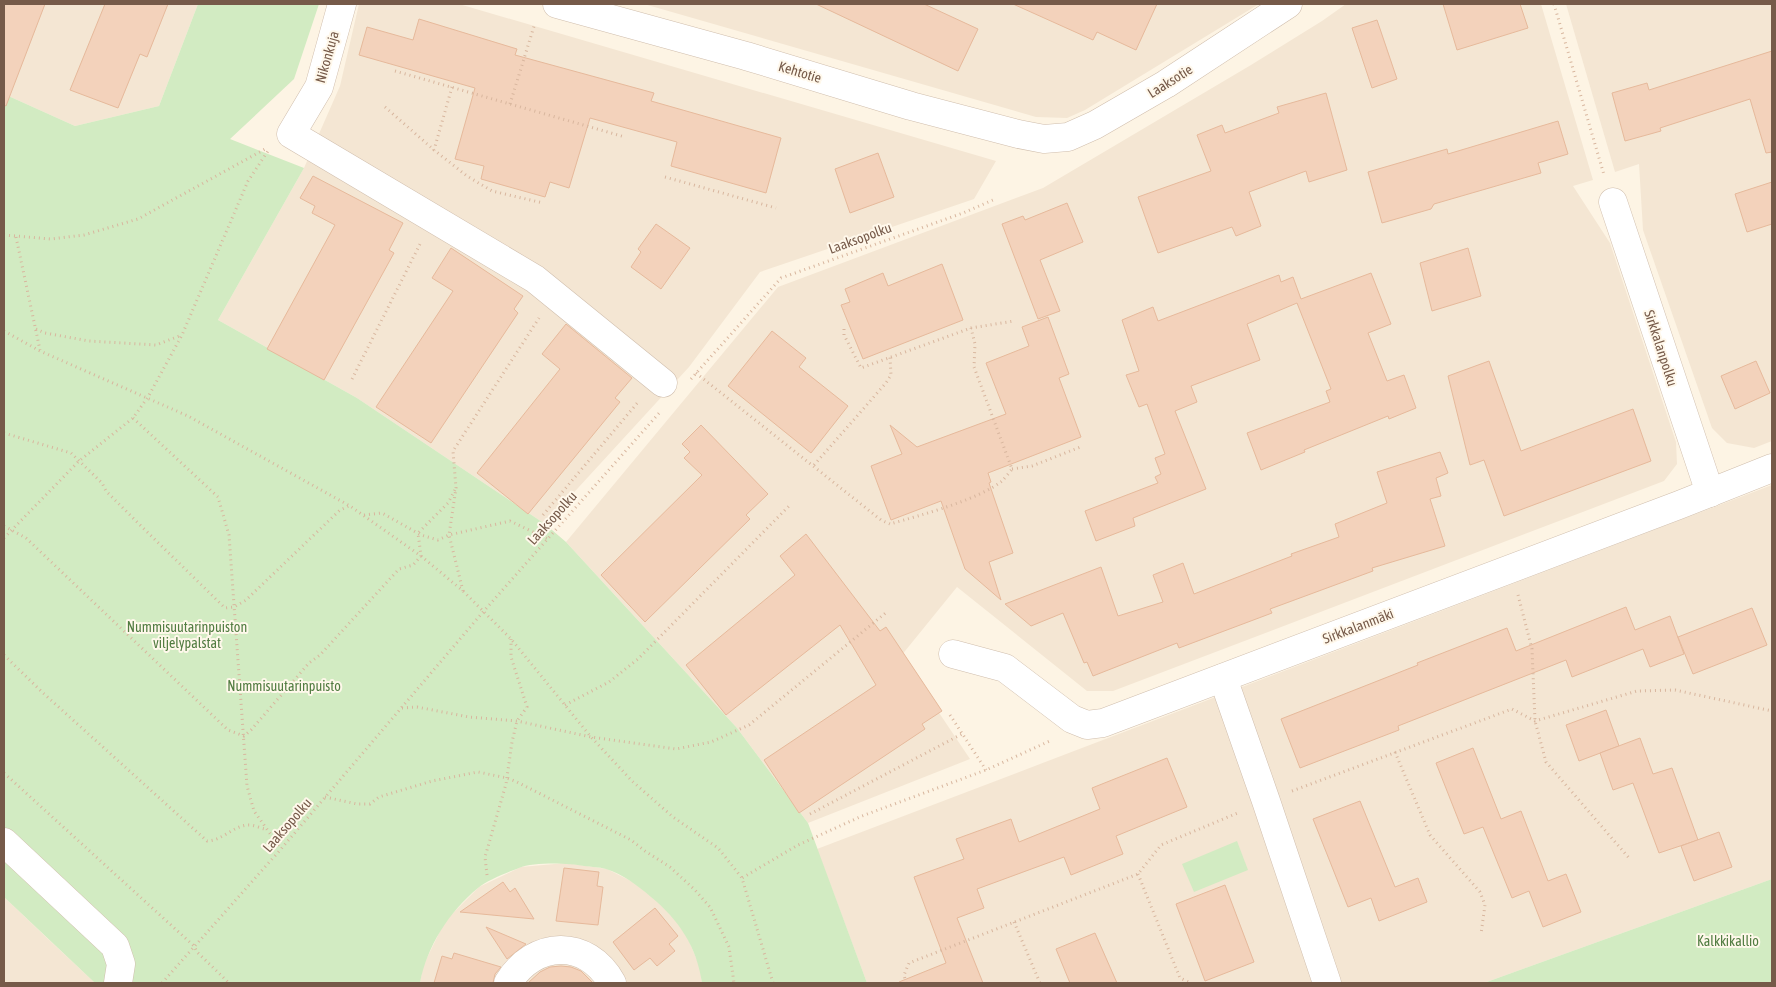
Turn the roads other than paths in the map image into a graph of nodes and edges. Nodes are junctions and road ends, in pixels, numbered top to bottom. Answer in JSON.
{"nodes":[{"id":1,"x":342,"y":4,"type":"edge"},
{"id":2,"x":1288,"y":4,"type":"edge"},
{"id":3,"x":547,"y":10,"type":"edge"},
{"id":4,"x":1044,"y":139,"type":"joint"},
{"id":5,"x":1612,"y":202,"type":"road end"},
{"id":6,"x":668,"y":388,"type":"road end"},
{"id":7,"x":1772,"y":468,"type":"edge"},
{"id":8,"x":1710,"y":493,"type":"junction"},
{"id":9,"x":953,"y":654,"type":"dead end"},
{"id":10,"x":1223,"y":678,"type":"junction"},
{"id":11,"x":4,"y":842,"type":"edge"},
{"id":12,"x":118,"y":983,"type":"edge"},
{"id":13,"x":508,"y":983,"type":"edge"},
{"id":14,"x":612,"y":983,"type":"edge"},
{"id":15,"x":1326,"y":983,"type":"edge"}],
"edges":[{"from":1,"to":6,"type":"street","name":"Nikonkuja"},
{"from":2,"to":4,"type":"street","name":"Laaksotie"},
{"from":3,"to":4,"type":"street","name":"Kehtotie"},
{"from":5,"to":8,"type":"street","name":"Sirkkalanpolku"},
{"from":7,"to":8,"type":"street","name":"Sirkkalanmäki"},
{"from":8,"to":10,"type":"street","name":"Sirkkalanmäki"},
{"from":9,"to":10,"type":"street","name":"Sirkkalanmäki"},
{"from":10,"to":15,"type":"street"},
{"from":11,"to":12,"type":"street"},
{"from":13,"to":14,"type":"street"}]}
